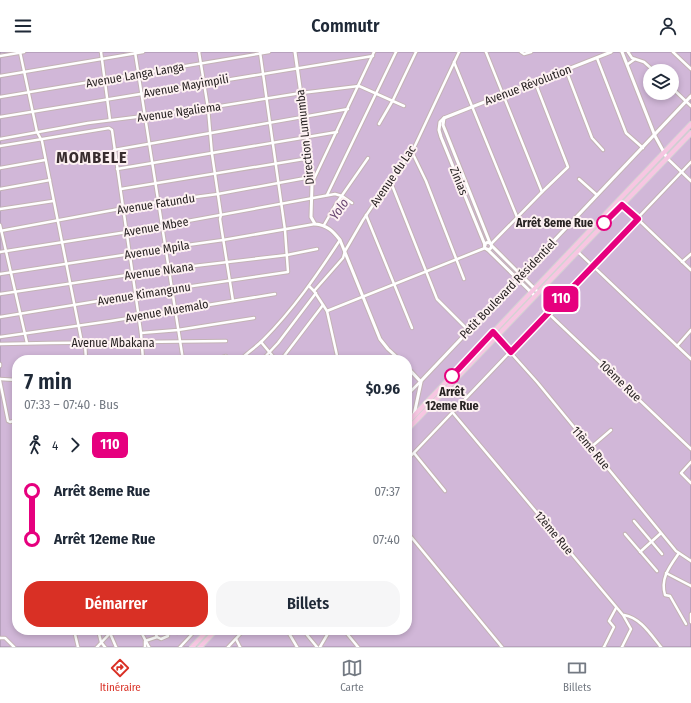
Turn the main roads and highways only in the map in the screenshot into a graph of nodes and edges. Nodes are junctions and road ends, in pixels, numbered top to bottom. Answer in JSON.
{"nodes":[{"id":1,"x":691,"y":124,"type":"edge"},
{"id":2,"x":691,"y":133,"type":"edge"},
{"id":3,"x":412,"y":417,"type":"edge"},
{"id":4,"x":412,"y":425,"type":"edge"},
{"id":5,"x":203,"y":635,"type":"edge"},
{"id":6,"x":211,"y":635,"type":"edge"},
{"id":7,"x":192,"y":647,"type":"edge"},
{"id":8,"x":200,"y":647,"type":"edge"}],
"edges":[{"from":1,"to":3,"type":"highway"},
{"from":2,"to":4,"type":"highway"},
{"from":5,"to":7,"type":"highway"},
{"from":6,"to":8,"type":"highway"}]}
